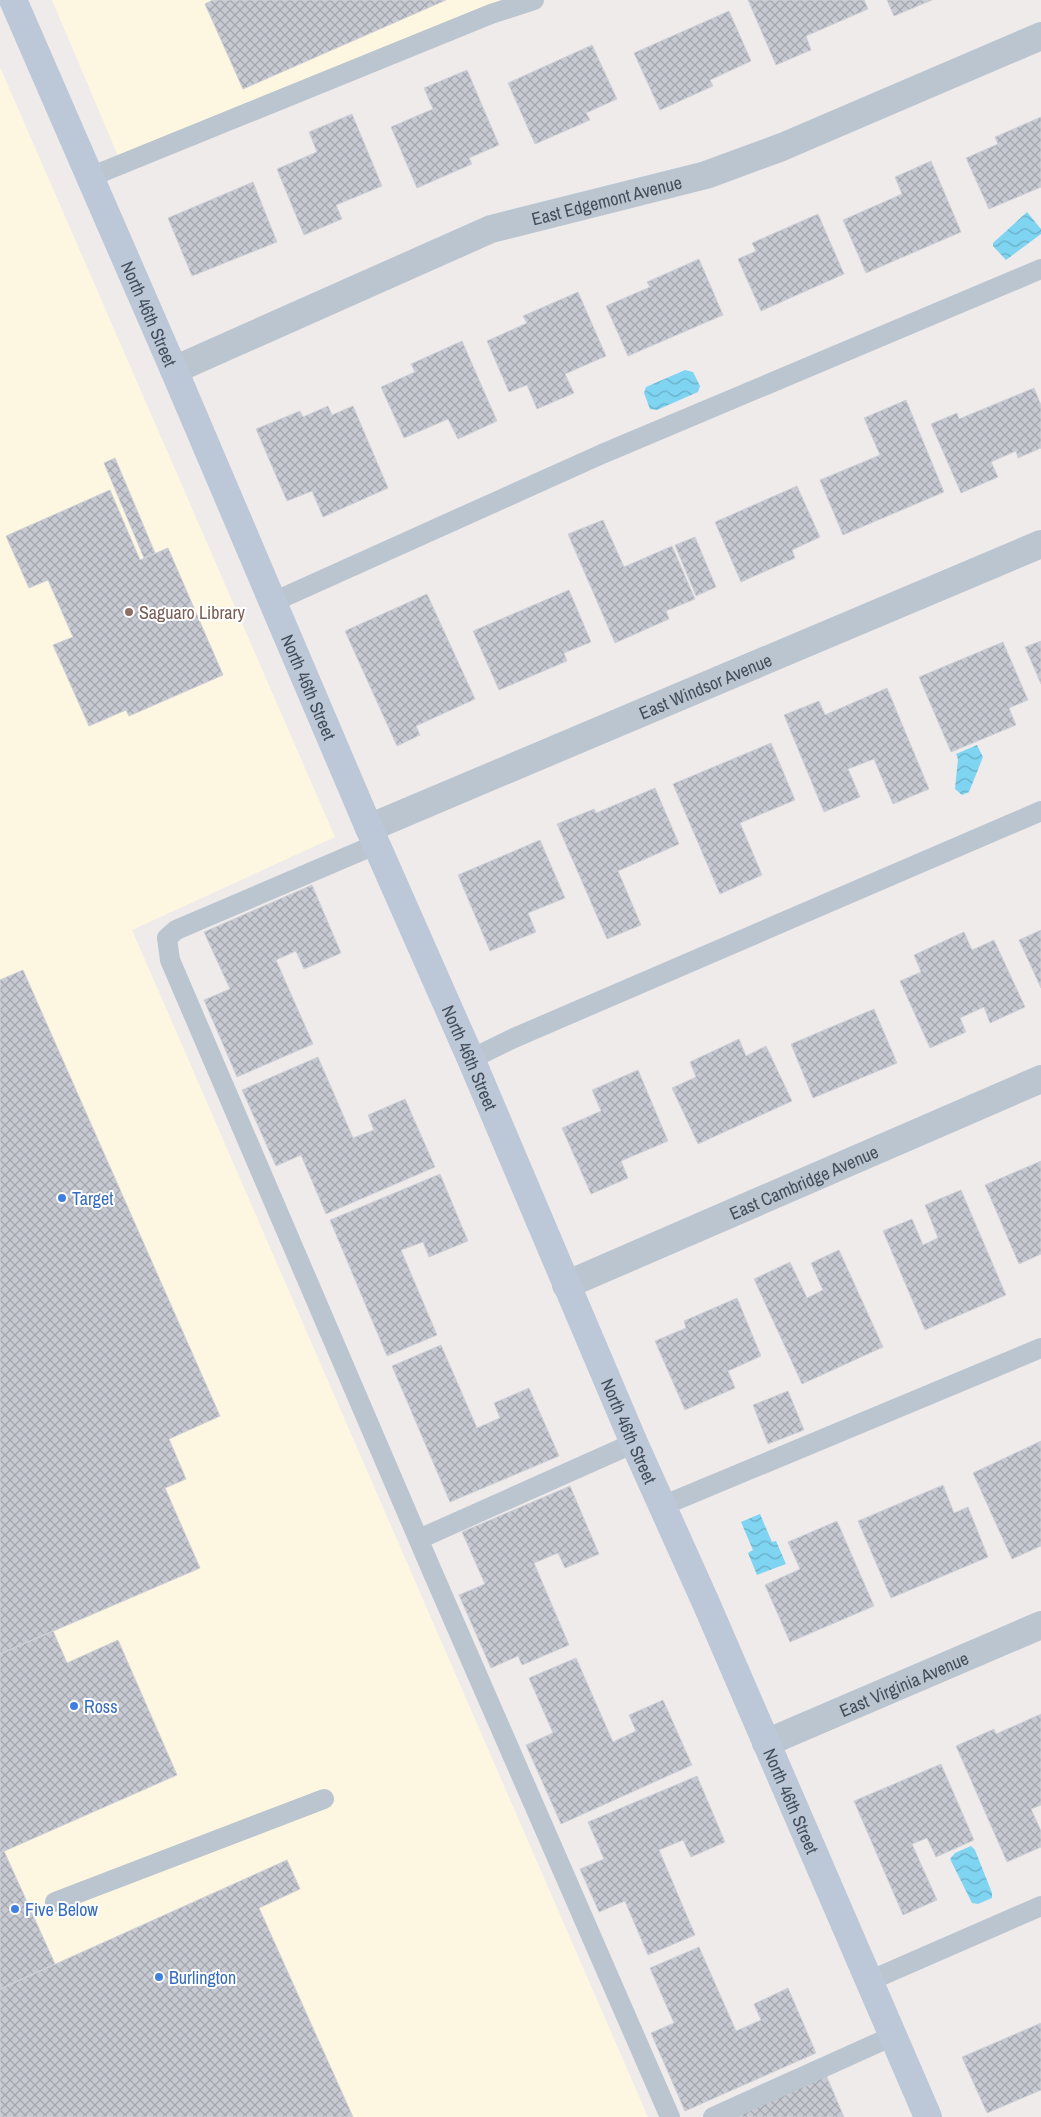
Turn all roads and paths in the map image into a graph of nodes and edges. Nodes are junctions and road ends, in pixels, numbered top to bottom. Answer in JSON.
{"nodes":[{"id":1,"x":13,"y":0,"type":"edge"},
{"id":2,"x":534,"y":0,"type":"edge"},
{"id":3,"x":1041,"y":36,"type":"edge"},
{"id":4,"x":90,"y":177,"type":"junction"},
{"id":5,"x":1041,"y":269,"type":"edge"},
{"id":6,"x":174,"y":370,"type":"junction"},
{"id":7,"x":1041,"y":544,"type":"edge"},
{"id":8,"x":273,"y":602,"type":"junction"},
{"id":9,"x":1041,"y":811,"type":"edge"},
{"id":10,"x":373,"y":836,"type":"junction"},
{"id":11,"x":471,"y":1059,"type":"junction"},
{"id":12,"x":1041,"y":1078,"type":"edge"},
{"id":13,"x":566,"y":1285,"type":"junction"},
{"id":14,"x":1041,"y":1348,"type":"edge"},
{"id":15,"x":634,"y":1443,"type":"junction"},
{"id":16,"x":662,"y":1506,"type":"junction"},
{"id":17,"x":419,"y":1539,"type":"junction"},
{"id":18,"x":1041,"y":1626,"type":"edge"},
{"id":19,"x":766,"y":1743,"type":"junction"},
{"id":20,"x":324,"y":1799,"type":"dead end"},
{"id":21,"x":55,"y":1902,"type":"dead end"},
{"id":22,"x":1041,"y":1906,"type":"edge"},
{"id":23,"x":869,"y":1981,"type":"junction"},
{"id":24,"x":893,"y":2036,"type":"junction"},
{"id":25,"x":670,"y":2117,"type":"edge"},
{"id":26,"x":713,"y":2117,"type":"edge"},
{"id":27,"x":928,"y":2117,"type":"edge"}],
"edges":[{"from":1,"to":4,"type":"street","name":"North 46th Street"},
{"from":2,"to":4,"type":"lane"},
{"from":3,"to":6,"type":"street","name":"East Edgemont Avenue"},
{"from":4,"to":6,"type":"street","name":"North 46th Street"},
{"from":5,"to":8,"type":"lane"},
{"from":6,"to":8,"type":"street","name":"North 46th Street"},
{"from":7,"to":10,"type":"street","name":"East Windsor Avenue"},
{"from":8,"to":10,"type":"street","name":"North 46th Street"},
{"from":9,"to":11,"type":"lane"},
{"from":10,"to":11,"type":"street","name":"North 46th Street"},
{"from":10,"to":17,"type":"lane"},
{"from":11,"to":13,"type":"street","name":"North 46th Street"},
{"from":12,"to":13,"type":"street","name":"East Cambridge Avenue"},
{"from":13,"to":15,"type":"street","name":"North 46th Street"},
{"from":14,"to":16,"type":"lane"},
{"from":15,"to":16,"type":"street","name":"North 46th Street"},
{"from":15,"to":17,"type":"lane"},
{"from":16,"to":19,"type":"street","name":"North 46th Street"},
{"from":17,"to":25,"type":"lane"},
{"from":18,"to":19,"type":"street","name":"East Virginia Avenue"},
{"from":19,"to":23,"type":"street","name":"North 46th Street"},
{"from":20,"to":21,"type":"lane"},
{"from":22,"to":23,"type":"lane"},
{"from":23,"to":24,"type":"street","name":"North 46th Street"},
{"from":24,"to":26,"type":"lane"},
{"from":24,"to":27,"type":"street","name":"North 46th Street"}]}
